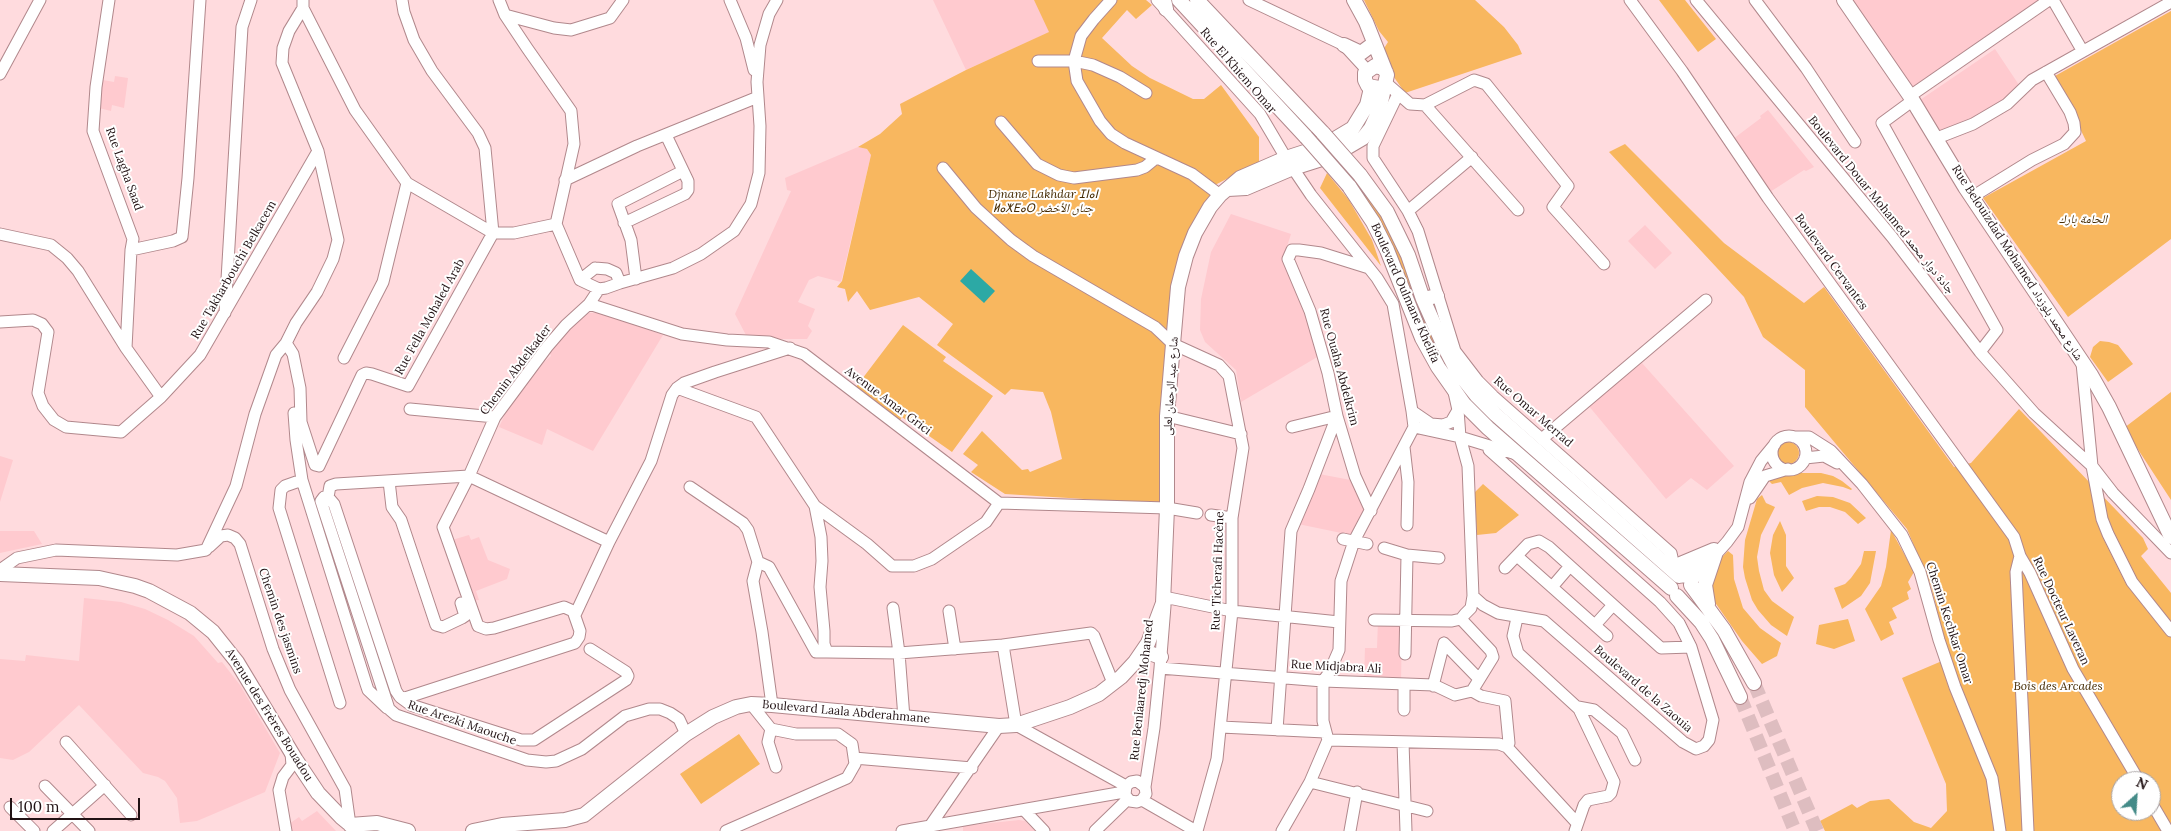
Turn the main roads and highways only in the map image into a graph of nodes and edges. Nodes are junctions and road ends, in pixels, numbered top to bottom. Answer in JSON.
{"nodes":[{"id":1,"x":1179,"y":0,"type":"edge"},
{"id":2,"x":1197,"y":0,"type":"edge"},
{"id":3,"x":1354,"y":0,"type":"edge"},
{"id":4,"x":1844,"y":0,"type":"edge"},
{"id":5,"x":1210,"y":6,"type":"edge"},
{"id":6,"x":1366,"y":22,"type":"junction"},
{"id":7,"x":1344,"y":45,"type":"road end"},
{"id":8,"x":1369,"y":48,"type":"junction"},
{"id":9,"x":1369,"y":68,"type":"junction"},
{"id":10,"x":1382,"y":82,"type":"junction"},
{"id":11,"x":1437,"y":296,"type":"road end"},
{"id":12,"x":1423,"y":299,"type":"junction"},
{"id":13,"x":2171,"y":537,"type":"edge"},
{"id":14,"x":0,"y":572,"type":"edge"},
{"id":15,"x":1681,"y":576,"type":"junction"},
{"id":16,"x":1674,"y":592,"type":"junction"},
{"id":17,"x":1164,"y":597,"type":"joint"},
{"id":18,"x":1713,"y":614,"type":"junction"},
{"id":19,"x":1141,"y":654,"type":"junction"},
{"id":20,"x":1161,"y":663,"type":"road end"},
{"id":21,"x":1754,"y":683,"type":"tunnel mouth"},
{"id":22,"x":1740,"y":698,"type":"tunnel mouth"},
{"id":23,"x":354,"y":828,"type":"edge"},
{"id":24,"x":408,"y":831,"type":"edge"},
{"id":25,"x":473,"y":831,"type":"edge"}],
"edges":[{"from":1,"to":16,"type":"main road","name":"Boulevard Oulmane Khelifa","bridge":true},
{"from":2,"to":5,"type":"main road"},
{"from":3,"to":6,"type":"main road"},
{"from":4,"to":13,"type":"main road","name":"Rue Belouizdad Mohamed شارع محمد بلوزداد"},
{"from":5,"to":12,"type":"main road","bridge":true},
{"from":6,"to":8,"type":"main road"},
{"from":6,"to":10,"type":"main road"},
{"from":7,"to":8,"type":"main road"},
{"from":8,"to":9,"type":"main road"},
{"from":9,"to":10,"type":"main road"},
{"from":9,"to":10,"type":"main road"},
{"from":10,"to":17,"type":"main road","name":"شارع عبد الرحمان لعلى"},
{"from":11,"to":12,"type":"main road"},
{"from":12,"to":15,"type":"main road"},
{"from":14,"to":23,"type":"main road","name":"Avenue des Frères Bouadou"},
{"from":15,"to":16,"type":"main road"},
{"from":15,"to":18,"type":"main road"},
{"from":15,"to":18,"type":"main road"},
{"from":16,"to":22,"type":"main road","name":"Boulevard Oulmane Khelifa"},
{"from":17,"to":19,"type":"main road","name":"Boulevard Laala Abderahmane"},
{"from":18,"to":21,"type":"main road"},
{"from":19,"to":20,"type":"main road"},
{"from":19,"to":25,"type":"main road","name":"Boulevard Laala Abderahmane"},
{"from":23,"to":24,"type":"main road"}]}
